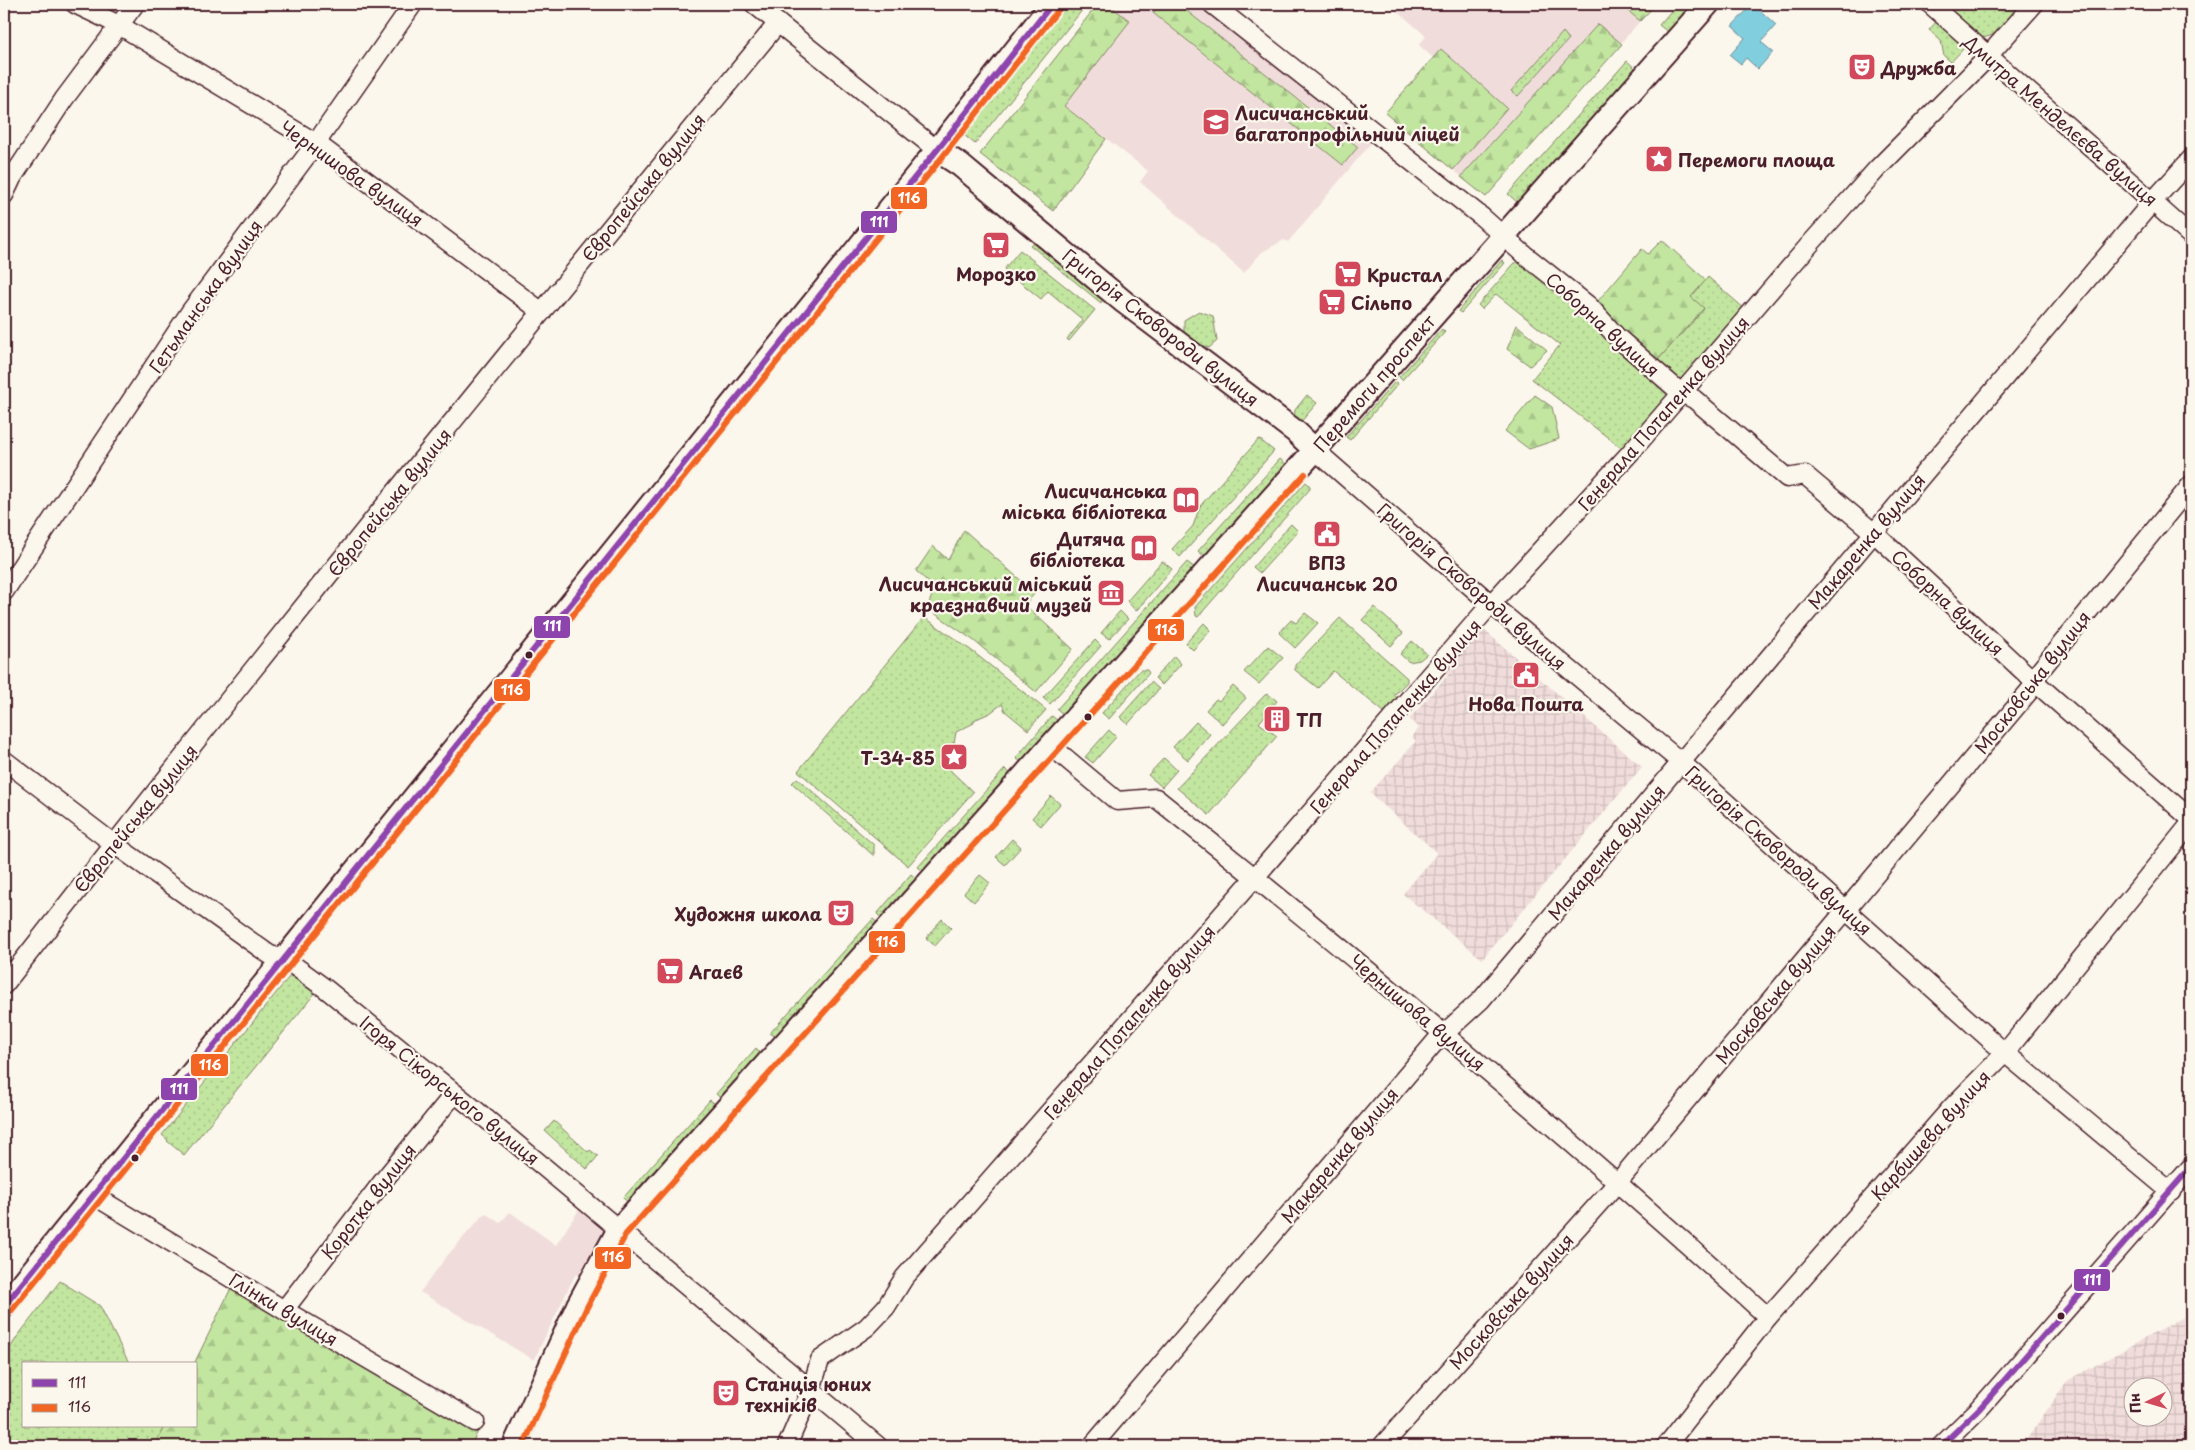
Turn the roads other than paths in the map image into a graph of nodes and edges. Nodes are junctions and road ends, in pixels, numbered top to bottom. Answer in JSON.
{"nodes":[{"id":1,"x":75,"y":4,"type":"edge"},
{"id":2,"x":135,"y":4,"type":"edge"},
{"id":3,"x":412,"y":4,"type":"edge"},
{"id":4,"x":754,"y":4,"type":"edge"},
{"id":5,"x":1052,"y":4,"type":"edge"},
{"id":6,"x":1212,"y":4,"type":"edge"},
{"id":7,"x":1708,"y":4,"type":"edge"},
{"id":8,"x":1930,"y":4,"type":"edge"},
{"id":9,"x":2034,"y":4,"type":"edge"},
{"id":10,"x":778,"y":23,"type":"junction"},
{"id":11,"x":119,"y":26,"type":"junction"},
{"id":12,"x":1988,"y":56,"type":"junction"},
{"id":13,"x":316,"y":143,"type":"junction"},
{"id":14,"x":937,"y":150,"type":"junction"},
{"id":15,"x":2191,"y":159,"type":"edge"},
{"id":16,"x":4,"y":195,"type":"edge"},
{"id":17,"x":2153,"y":201,"type":"junction"},
{"id":18,"x":1503,"y":236,"type":"junction"},
{"id":19,"x":2191,"y":236,"type":"edge"},
{"id":20,"x":542,"y":312,"type":"junction"},
{"id":21,"x":1681,"y":393,"type":"junction"},
{"id":22,"x":1315,"y":450,"type":"junction"},
{"id":23,"x":2191,"y":485,"type":"edge"},
{"id":24,"x":1873,"y":532,"type":"junction"},
{"id":25,"x":4,"y":592,"type":"edge"},
{"id":26,"x":1491,"y":604,"type":"junction"},
{"id":27,"x":2036,"y":683,"type":"junction"},
{"id":28,"x":1050,"y":745,"type":"junction"},
{"id":29,"x":4,"y":760,"type":"edge"},
{"id":30,"x":1682,"y":763,"type":"junction"},
{"id":31,"x":2191,"y":821,"type":"edge"},
{"id":32,"x":114,"y":844,"type":"junction"},
{"id":33,"x":1256,"y":878,"type":"junction"},
{"id":34,"x":1846,"y":909,"type":"junction"},
{"id":35,"x":285,"y":959,"type":"junction"},
{"id":36,"x":4,"y":985,"type":"edge"},
{"id":37,"x":1445,"y":1033,"type":"junction"},
{"id":38,"x":2005,"y":1053,"type":"junction"},
{"id":39,"x":454,"y":1094,"type":"junction"},
{"id":40,"x":2191,"y":1167,"type":"edge"},
{"id":41,"x":1618,"y":1182,"type":"junction"},
{"id":42,"x":2171,"y":1192,"type":"junction"},
{"id":43,"x":93,"y":1195,"type":"junction"},
{"id":44,"x":619,"y":1230,"type":"junction"},
{"id":45,"x":4,"y":1306,"type":"edge"},
{"id":46,"x":284,"y":1310,"type":"junction"},
{"id":47,"x":1768,"y":1317,"type":"junction"},
{"id":48,"x":811,"y":1390,"type":"junction"},
{"id":49,"x":475,"y":1422,"type":"dead end"},
{"id":50,"x":514,"y":1446,"type":"edge"},
{"id":51,"x":786,"y":1446,"type":"edge"},
{"id":52,"x":878,"y":1446,"type":"edge"},
{"id":53,"x":1092,"y":1446,"type":"edge"},
{"id":54,"x":1382,"y":1446,"type":"edge"},
{"id":55,"x":1666,"y":1446,"type":"edge"},
{"id":56,"x":1942,"y":1446,"type":"edge"}],
"edges":[{"from":1,"to":11,"type":"street","name":"Чернишова вулиця"},
{"from":2,"to":11,"type":"street"},
{"from":3,"to":13,"type":"street","name":"Гетьманська вулиця"},
{"from":4,"to":10,"type":"street","name":"Григорія Сковороди вулиця"},
{"from":5,"to":14,"type":"main road"},
{"from":6,"to":18,"type":"street","name":"Соборна вулиця"},
{"from":7,"to":18,"type":"main road","name":"Перемоги проспект"},
{"from":8,"to":12,"type":"street","name":"Дмитра Менделєєва вулиця"},
{"from":9,"to":12,"type":"street","name":"Генерала Потапенка вулиця"},
{"from":10,"to":14,"type":"street","name":"Григорія Сковороди вулиця"},
{"from":10,"to":20,"type":"street","name":"Європейська вулиця"},
{"from":11,"to":13,"type":"street","name":"Чернишова вулиця"},
{"from":11,"to":16,"type":"street"},
{"from":12,"to":17,"type":"street","name":"Дмитра Менделєєва вулиця"},
{"from":12,"to":21,"type":"street","name":"Генерала Потапенка вулиця"},
{"from":13,"to":20,"type":"street","name":"Чернишова вулиця"},
{"from":13,"to":25,"type":"street","name":"Гетьманська вулиця"},
{"from":14,"to":22,"type":"main road","name":"Григорія Сковороди вулиця"},
{"from":14,"to":35,"type":"main road"},
{"from":15,"to":17,"type":"street","name":"Макаренка вулиця"},
{"from":17,"to":19,"type":"street","name":"Дмитра Менделєєва вулиця"},
{"from":17,"to":24,"type":"street","name":"Макаренка вулиця"},
{"from":18,"to":21,"type":"street","name":"Соборна вулиця"},
{"from":18,"to":22,"type":"main road","name":"Перемоги проспект"},
{"from":20,"to":32,"type":"street","name":"Європейська вулиця"},
{"from":21,"to":24,"type":"street","name":"Соборна вулиця"},
{"from":21,"to":26,"type":"street","name":"Генерала Потапенка вулиця"},
{"from":22,"to":26,"type":"street","name":"Григорія Сковороди вулиця"},
{"from":22,"to":28,"type":"main road","name":"Перемоги проспект"},
{"from":23,"to":27,"type":"street","name":"Московська вулиця"},
{"from":24,"to":27,"type":"street","name":"Соборна вулиця"},
{"from":24,"to":30,"type":"street","name":"Макаренка вулиця"},
{"from":26,"to":30,"type":"street","name":"Григорія Сковороди вулиця"},
{"from":26,"to":33,"type":"street","name":"Генерала Потапенка вулиця"},
{"from":27,"to":31,"type":"street","name":"Соборна вулиця"},
{"from":27,"to":34,"type":"street","name":"Московська вулиця"},
{"from":28,"to":33,"type":"street","name":"Чернишова вулиця"},
{"from":28,"to":44,"type":"main road","name":"Перемоги проспект"},
{"from":29,"to":32,"type":"street","name":"Ігоря Сікорського вулиця"},
{"from":30,"to":34,"type":"street","name":"Григорія Сковороди вулиця"},
{"from":30,"to":37,"type":"street","name":"Макаренка вулиця"},
{"from":31,"to":38,"type":"street","name":"Карбишева вулиця"},
{"from":32,"to":35,"type":"street","name":"Ігоря Сікорського вулиця"},
{"from":32,"to":36,"type":"street","name":"Європейська вулиця"},
{"from":33,"to":37,"type":"street","name":"Чернишова вулиця"},
{"from":33,"to":48,"type":"street","name":"Генерала Потапенка вулиця"},
{"from":34,"to":38,"type":"street","name":"Григорія Сковороди вулиця"},
{"from":34,"to":41,"type":"street","name":"Московська вулиця"},
{"from":35,"to":39,"type":"street","name":"Ігоря Сікорського вулиця"},
{"from":35,"to":43,"type":"main road"},
{"from":37,"to":41,"type":"street","name":"Чернишова вулиця"},
{"from":37,"to":53,"type":"street","name":"Макаренка вулиця"},
{"from":38,"to":42,"type":"street","name":"Григорія Сковороди вулиця"},
{"from":38,"to":47,"type":"street","name":"Карбишева вулиця"},
{"from":39,"to":44,"type":"street","name":"Ігоря Сікорського вулиця"},
{"from":39,"to":46,"type":"street","name":"Коротка вулиця"},
{"from":40,"to":42,"type":"street"},
{"from":41,"to":47,"type":"street","name":"Чернишова вулиця"},
{"from":41,"to":54,"type":"street","name":"Московська вулиця"},
{"from":42,"to":56,"type":"street"},
{"from":43,"to":45,"type":"main road"},
{"from":43,"to":46,"type":"street","name":"Глінки вулиця"},
{"from":44,"to":48,"type":"street","name":"Ігоря Сікорського вулиця"},
{"from":44,"to":50,"type":"main road","name":"Перемоги проспект"},
{"from":46,"to":49,"type":"street","name":"Глінки вулиця"},
{"from":47,"to":55,"type":"street","name":"Карбишева вулиця"},
{"from":48,"to":51,"type":"street","name":"Генерала Потапенка вулиця"},
{"from":48,"to":52,"type":"street","name":"Ігоря Сікорського вулиця"}]}
